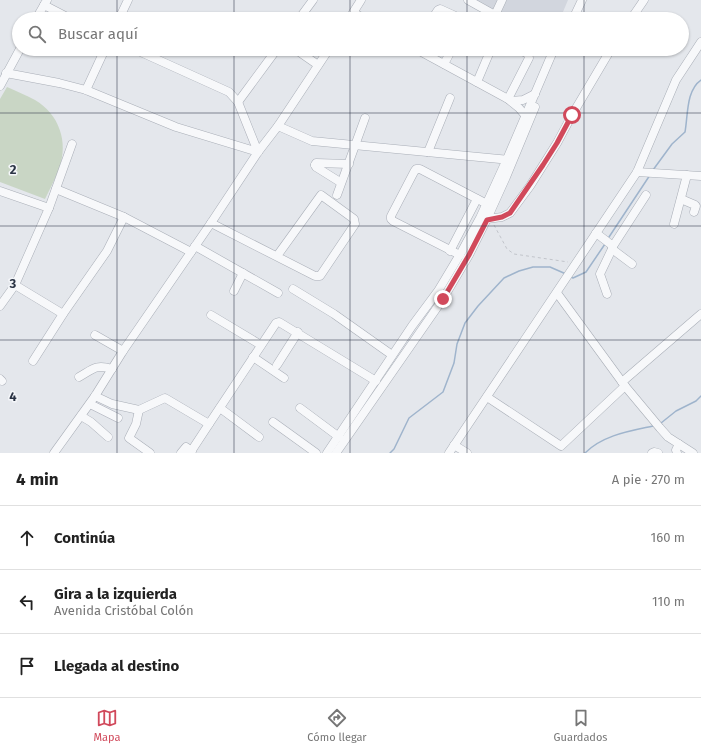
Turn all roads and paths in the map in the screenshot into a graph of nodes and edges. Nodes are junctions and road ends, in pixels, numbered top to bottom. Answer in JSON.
{"nodes":[{"id":1,"x":128,"y":0,"type":"edge"},
{"id":2,"x":313,"y":0,"type":"edge"},
{"id":3,"x":361,"y":0,"type":"edge"},
{"id":4,"x":468,"y":0,"type":"edge"},
{"id":5,"x":502,"y":0,"type":"edge"},
{"id":6,"x":577,"y":0,"type":"edge"},
{"id":7,"x":644,"y":0,"type":"edge"},
{"id":8,"x":46,"y":3,"type":"edge"},
{"id":9,"x":40,"y":12,"type":"edge"},
{"id":10,"x":60,"y":12,"type":"edge"},
{"id":11,"x":122,"y":12,"type":"edge"},
{"id":12,"x":304,"y":12,"type":"edge"},
{"id":13,"x":354,"y":12,"type":"edge"},
{"id":14,"x":437,"y":12,"type":"edge"},
{"id":15,"x":447,"y":12,"type":"edge"},
{"id":16,"x":490,"y":12,"type":"edge"},
{"id":17,"x":500,"y":12,"type":"edge"},
{"id":18,"x":571,"y":12,"type":"edge"},
{"id":19,"x":574,"y":12,"type":"edge"},
{"id":20,"x":636,"y":12,"type":"edge"},
{"id":21,"x":701,"y":42,"type":"edge"},
{"id":22,"x":16,"y":56,"type":"edge"},
{"id":23,"x":102,"y":56,"type":"edge"},
{"id":24,"x":149,"y":56,"type":"edge"},
{"id":25,"x":272,"y":56,"type":"edge"},
{"id":26,"x":305,"y":56,"type":"edge"},
{"id":27,"x":324,"y":56,"type":"edge"},
{"id":28,"x":429,"y":56,"type":"edge"},
{"id":29,"x":448,"y":56,"type":"edge"},
{"id":30,"x":488,"y":56,"type":"edge"},
{"id":31,"x":528,"y":56,"type":"edge"},
{"id":32,"x":551,"y":56,"type":"edge"},
{"id":33,"x":556,"y":56,"type":"edge"},
{"id":34,"x":607,"y":56,"type":"edge"},
{"id":35,"x":444,"y":64,"type":"junction"},
{"id":36,"x":318,"y":65,"type":"junction"},
{"id":37,"x":6,"y":73,"type":"junction"},
{"id":38,"x":477,"y":82,"type":"junction"},
{"id":39,"x":0,"y":86,"type":"edge"},
{"id":40,"x":86,"y":90,"type":"junction"},
{"id":41,"x":535,"y":94,"type":"junction"},
{"id":42,"x":450,"y":98,"type":"dead end"},
{"id":43,"x":510,"y":100,"type":"junction"},
{"id":44,"x":238,"y":102,"type":"junction"},
{"id":45,"x":525,"y":115,"type":"junction"},
{"id":46,"x":365,"y":118,"type":"dead end"},
{"id":47,"x":278,"y":126,"type":"junction"},
{"id":48,"x":72,"y":144,"type":"dead end"},
{"id":49,"x":355,"y":146,"type":"junction"},
{"id":50,"x":258,"y":152,"type":"junction"},
{"id":51,"x":428,"y":152,"type":"junction"},
{"id":52,"x":510,"y":160,"type":"junction"},
{"id":53,"x":349,"y":164,"type":"junction"},
{"id":54,"x":636,"y":172,"type":"junction"},
{"id":55,"x":687,"y":175,"type":"junction"},
{"id":56,"x":701,"y":176,"type":"edge"},
{"id":57,"x":340,"y":182,"type":"junction"},
{"id":58,"x":56,"y":188,"type":"junction"},
{"id":59,"x":0,"y":191,"type":"edge"},
{"id":60,"x":337,"y":195,"type":"dead end"},
{"id":61,"x":646,"y":195,"type":"dead end"},
{"id":62,"x":477,"y":199,"type":"junction"},
{"id":63,"x":681,"y":199,"type":"junction"},
{"id":64,"x":487,"y":204,"type":"junction"},
{"id":65,"x":49,"y":208,"type":"junction"},
{"id":66,"x":694,"y":212,"type":"dead end"},
{"id":67,"x":124,"y":217,"type":"junction"},
{"id":68,"x":489,"y":219,"type":"junction"},
{"id":69,"x":211,"y":223,"type":"junction"},
{"id":70,"x":674,"y":224,"type":"dead end"},
{"id":71,"x":596,"y":233,"type":"junction"},
{"id":72,"x":612,"y":248,"type":"junction"},
{"id":73,"x":193,"y":249,"type":"junction"},
{"id":74,"x":450,"y":251,"type":"junction"},
{"id":75,"x":460,"y":255,"type":"junction"},
{"id":76,"x":277,"y":256,"type":"junction"},
{"id":77,"x":576,"y":263,"type":"junction"},
{"id":78,"x":632,"y":264,"type":"dead end"},
{"id":79,"x":243,"y":273,"type":"junction"},
{"id":80,"x":15,"y":285,"type":"junction"},
{"id":81,"x":293,"y":289,"type":"dead end"},
{"id":82,"x":234,"y":291,"type":"dead end"},
{"id":83,"x":278,"y":293,"type":"dead end"},
{"id":84,"x":557,"y":293,"type":"junction"},
{"id":85,"x":607,"y":294,"type":"dead end"},
{"id":86,"x":0,"y":306,"type":"edge"},
{"id":87,"x":63,"y":314,"type":"junction"},
{"id":88,"x":701,"y":314,"type":"edge"},
{"id":89,"x":211,"y":315,"type":"dead end"},
{"id":90,"x":298,"y":332,"type":"junction"},
{"id":91,"x":95,"y":335,"type":"dead end"},
{"id":92,"x":261,"y":346,"type":"junction"},
{"id":93,"x":123,"y":351,"type":"junction"},
{"id":94,"x":392,"y":355,"type":"junction"},
{"id":95,"x":253,"y":357,"type":"junction"},
{"id":96,"x":33,"y":361,"type":"dead end"},
{"id":97,"x":277,"y":365,"type":"dead end"},
{"id":98,"x":112,"y":369,"type":"junction"},
{"id":99,"x":79,"y":377,"type":"dead end"},
{"id":100,"x":284,"y":378,"type":"dead end"},
{"id":101,"x":376,"y":380,"type":"junction"},
{"id":102,"x":624,"y":384,"type":"junction"},
{"id":103,"x":95,"y":396,"type":"junction"},
{"id":104,"x":487,"y":397,"type":"junction"},
{"id":105,"x":90,"y":404,"type":"junction"},
{"id":106,"x":220,"y":408,"type":"junction"},
{"id":107,"x":300,"y":408,"type":"dead end"},
{"id":108,"x":139,"y":410,"type":"junction"},
{"id":109,"x":81,"y":416,"type":"junction"},
{"id":110,"x":118,"y":418,"type":"dead end"},
{"id":111,"x":273,"y":422,"type":"dead end"},
{"id":112,"x":209,"y":424,"type":"junction"},
{"id":113,"x":108,"y":437,"type":"dead end"},
{"id":114,"x":259,"y":437,"type":"dead end"},
{"id":115,"x":339,"y":437,"type":"junction"},
{"id":116,"x":454,"y":445,"type":"junction"},
{"id":117,"x":682,"y":448,"type":"edge"},
{"id":118,"x":191,"y":452,"type":"edge"},
{"id":119,"x":54,"y":453,"type":"edge"},
{"id":120,"x":150,"y":453,"type":"edge"},
{"id":121,"x":181,"y":453,"type":"edge"},
{"id":122,"x":316,"y":453,"type":"edge"},
{"id":123,"x":327,"y":453,"type":"edge"},
{"id":124,"x":336,"y":453,"type":"edge"},
{"id":125,"x":449,"y":453,"type":"edge"},
{"id":126,"x":467,"y":453,"type":"edge"},
{"id":127,"x":652,"y":453,"type":"edge"},
{"id":128,"x":658,"y":453,"type":"edge"},
{"id":129,"x":677,"y":453,"type":"edge"},
{"id":130,"x":693,"y":453,"type":"edge"}],
"edges":[{"from":1,"to":11,"type":"street"},
{"from":2,"to":12,"type":"street"},
{"from":3,"to":13,"type":"street"},
{"from":4,"to":16,"type":"street"},
{"from":5,"to":17,"type":"street"},
{"from":6,"to":18,"type":"street"},
{"from":6,"to":19,"type":"street"},
{"from":7,"to":20,"type":"street"},
{"from":8,"to":9,"type":"street"},
{"from":8,"to":10,"type":"street"},
{"from":14,"to":15,"type":"street"},
{"from":21,"to":54,"type":"street"},
{"from":22,"to":37,"type":"street"},
{"from":23,"to":40,"type":"street"},
{"from":24,"to":44,"type":"street"},
{"from":25,"to":44,"type":"street"},
{"from":26,"to":36,"type":"street"},
{"from":27,"to":36,"type":"street"},
{"from":28,"to":35,"type":"street"},
{"from":29,"to":35,"type":"street"},
{"from":30,"to":38,"type":"street"},
{"from":31,"to":43,"type":"street"},
{"from":32,"to":41,"type":"street"},
{"from":33,"to":52,"type":"street"},
{"from":34,"to":68,"type":"street"},
{"from":35,"to":38,"type":"street"},
{"from":36,"to":47,"type":"street"},
{"from":37,"to":39,"type":"street"},
{"from":37,"to":40,"type":"street"},
{"from":38,"to":43,"type":"street"},
{"from":40,"to":50,"type":"street"},
{"from":41,"to":43,"type":"street"},
{"from":41,"to":45,"type":"street"},
{"from":42,"to":51,"type":"street"},
{"from":43,"to":45,"type":"street"},
{"from":44,"to":50,"type":"street"},
{"from":45,"to":52,"type":"street"},
{"from":46,"to":49,"type":"street"},
{"from":47,"to":49,"type":"street"},
{"from":47,"to":50,"type":"street"},
{"from":48,"to":58,"type":"street"},
{"from":49,"to":51,"type":"street"},
{"from":49,"to":53,"type":"street"},
{"from":50,"to":69,"type":"street"},
{"from":51,"to":52,"type":"street"},
{"from":52,"to":64,"type":"street"},
{"from":52,"to":68,"type":"street"},
{"from":53,"to":57,"type":"street"},
{"from":53,"to":57,"type":"street"},
{"from":54,"to":55,"type":"street"},
{"from":54,"to":71,"type":"street"},
{"from":55,"to":56,"type":"street"},
{"from":55,"to":63,"type":"street"},
{"from":57,"to":60,"type":"street"},
{"from":58,"to":65,"type":"street"},
{"from":58,"to":67,"type":"street"},
{"from":59,"to":65,"type":"street"},
{"from":61,"to":72,"type":"street"},
{"from":62,"to":64,"type":"street"},
{"from":62,"to":74,"type":"street"},
{"from":62,"to":74,"type":"street"},
{"from":63,"to":66,"type":"street"},
{"from":63,"to":70,"type":"street"},
{"from":64,"to":75,"type":"street"},
{"from":65,"to":80,"type":"street"},
{"from":67,"to":73,"type":"street"},
{"from":67,"to":87,"type":"street"},
{"from":68,"to":77,"type":"path"},
{"from":68,"to":124,"type":"street"},
{"from":69,"to":73,"type":"street"},
{"from":69,"to":76,"type":"street"},
{"from":71,"to":72,"type":"street"},
{"from":71,"to":77,"type":"street"},
{"from":72,"to":78,"type":"street"},
{"from":72,"to":85,"type":"street"},
{"from":73,"to":79,"type":"street"},
{"from":73,"to":93,"type":"street"},
{"from":74,"to":75,"type":"street"},
{"from":75,"to":94,"type":"street"},
{"from":76,"to":76,"type":"street"},
{"from":77,"to":84,"type":"street"},
{"from":79,"to":82,"type":"street"},
{"from":79,"to":83,"type":"street"},
{"from":80,"to":86,"type":"street"},
{"from":80,"to":87,"type":"street"},
{"from":81,"to":94,"type":"street"},
{"from":84,"to":102,"type":"street"},
{"from":84,"to":104,"type":"street"},
{"from":87,"to":96,"type":"street"},
{"from":88,"to":102,"type":"street"},
{"from":89,"to":92,"type":"street"},
{"from":90,"to":92,"type":"street"},
{"from":90,"to":97,"type":"street"},
{"from":90,"to":101,"type":"street"},
{"from":91,"to":93,"type":"street"},
{"from":92,"to":95,"type":"street"},
{"from":93,"to":98,"type":"street"},
{"from":94,"to":101,"type":"street"},
{"from":95,"to":100,"type":"street"},
{"from":95,"to":106,"type":"street"},
{"from":98,"to":99,"type":"street"},
{"from":98,"to":103,"type":"street"},
{"from":101,"to":115,"type":"street"},
{"from":102,"to":104,"type":"street"},
{"from":102,"to":117,"type":"street"},
{"from":103,"to":105,"type":"street"},
{"from":103,"to":108,"type":"street"},
{"from":104,"to":116,"type":"street"},
{"from":105,"to":109,"type":"street"},
{"from":105,"to":110,"type":"street"},
{"from":106,"to":112,"type":"street"},
{"from":106,"to":114,"type":"street"},
{"from":107,"to":115,"type":"street"},
{"from":108,"to":112,"type":"street"},
{"from":108,"to":120,"type":"street"},
{"from":109,"to":113,"type":"street"},
{"from":109,"to":119,"type":"street"},
{"from":111,"to":122,"type":"street"},
{"from":112,"to":118,"type":"street"},
{"from":115,"to":123,"type":"street"},
{"from":116,"to":125,"type":"street"},
{"from":116,"to":126,"type":"street"},
{"from":117,"to":129,"type":"street"},
{"from":117,"to":130,"type":"street"},
{"from":118,"to":121,"type":"street"},
{"from":127,"to":128,"type":"street"}]}
